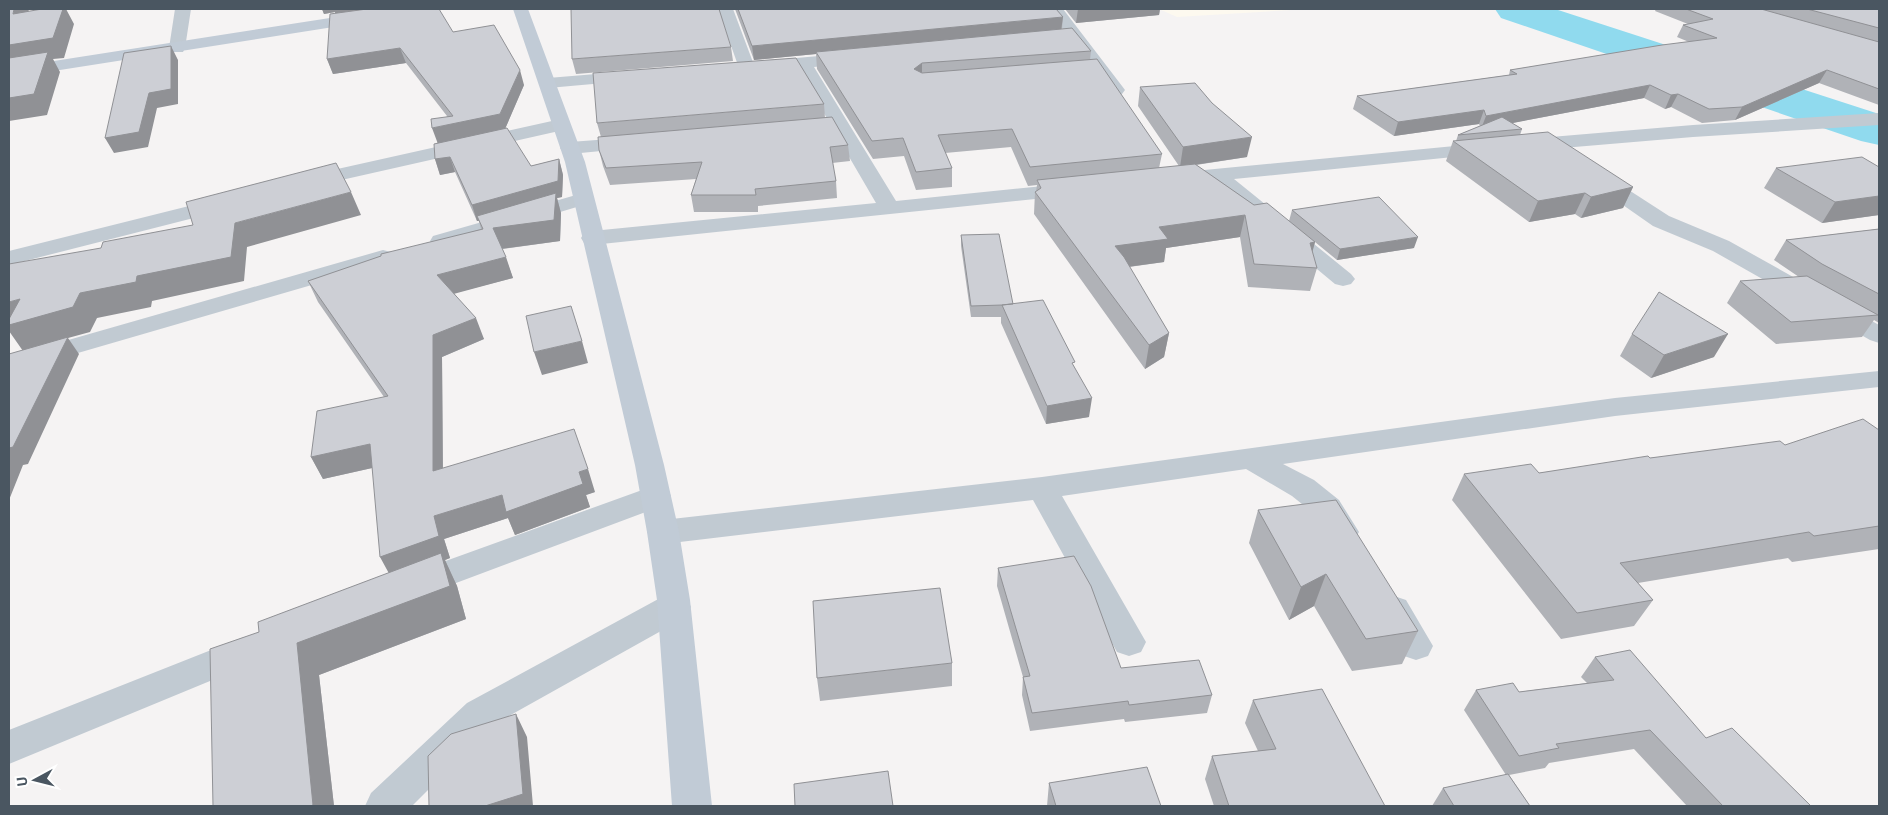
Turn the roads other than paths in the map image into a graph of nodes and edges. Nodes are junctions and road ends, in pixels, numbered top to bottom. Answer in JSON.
{"nodes":[{"id":1,"x":183,"y":9,"type":"edge"},
{"id":2,"x":416,"y":9,"type":"edge"},
{"id":3,"x":520,"y":9,"type":"edge"},
{"id":4,"x":725,"y":9,"type":"edge"},
{"id":5,"x":1055,"y":9,"type":"edge"},
{"id":6,"x":1076,"y":37,"type":"junction"},
{"id":7,"x":1057,"y":39,"type":"edge"},
{"id":8,"x":177,"y":48,"type":"junction"},
{"id":9,"x":871,"y":56,"type":"edge"},
{"id":10,"x":803,"y":63,"type":"junction"},
{"id":11,"x":746,"y":67,"type":"junction"},
{"id":12,"x":726,"y":68,"type":"edge"},
{"id":13,"x":9,"y":73,"type":"edge"},
{"id":14,"x":647,"y":75,"type":"edge"},
{"id":15,"x":548,"y":83,"type":"junction"},
{"id":16,"x":1125,"y":104,"type":"edge"},
{"id":17,"x":1876,"y":119,"type":"edge"},
{"id":18,"x":841,"y":124,"type":"junction"},
{"id":19,"x":783,"y":130,"type":"edge"},
{"id":20,"x":566,"y":137,"type":"junction"},
{"id":21,"x":657,"y":141,"type":"edge"},
{"id":22,"x":1544,"y":144,"type":"junction"},
{"id":23,"x":1164,"y":174,"type":"edge"},
{"id":24,"x":1216,"y":175,"type":"junction"},
{"id":25,"x":287,"y":187,"type":"edge"},
{"id":26,"x":1096,"y":187,"type":"edge"},
{"id":27,"x":240,"y":199,"type":"edge"},
{"id":28,"x":583,"y":199,"type":"junction"},
{"id":29,"x":890,"y":207,"type":"junction"},
{"id":30,"x":592,"y":238,"type":"junction"},
{"id":31,"x":9,"y":258,"type":"edge"},
{"id":32,"x":1343,"y":280,"type":"dead end"},
{"id":33,"x":1879,"y":335,"type":"edge"},
{"id":34,"x":9,"y":365,"type":"edge"},
{"id":35,"x":1879,"y":379,"type":"edge"},
{"id":36,"x":1253,"y":460,"type":"junction"},
{"id":37,"x":1042,"y":488,"type":"junction"},
{"id":38,"x":656,"y":496,"type":"junction"},
{"id":39,"x":663,"y":532,"type":"junction"},
{"id":40,"x":1359,"y":556,"type":"edge"},
{"id":41,"x":1380,"y":589,"type":"edge"},
{"id":42,"x":386,"y":596,"type":"edge"},
{"id":43,"x":674,"y":607,"type":"junction"},
{"id":44,"x":275,"y":640,"type":"edge"},
{"id":45,"x":1129,"y":642,"type":"dead end"},
{"id":46,"x":1416,"y":646,"type":"edge"},
{"id":47,"x":9,"y":747,"type":"edge"},
{"id":48,"x":385,"y":806,"type":"edge"},
{"id":49,"x":692,"y":806,"type":"edge"}],
"edges":[{"from":1,"to":8,"type":"street"},
{"from":2,"to":8,"type":"street"},
{"from":3,"to":15,"type":"street"},
{"from":4,"to":11,"type":"street"},
{"from":5,"to":6,"type":"street"},
{"from":6,"to":7,"type":"street"},
{"from":6,"to":16,"type":"street"},
{"from":8,"to":13,"type":"street"},
{"from":9,"to":10,"type":"street"},
{"from":10,"to":11,"type":"street"},
{"from":10,"to":18,"type":"street"},
{"from":11,"to":12,"type":"street"},
{"from":14,"to":15,"type":"street"},
{"from":15,"to":20,"type":"street"},
{"from":17,"to":22,"type":"street"},
{"from":18,"to":19,"type":"street"},
{"from":18,"to":29,"type":"street"},
{"from":20,"to":21,"type":"street"},
{"from":20,"to":25,"type":"street"},
{"from":20,"to":28,"type":"street"},
{"from":22,"to":24,"type":"street"},
{"from":22,"to":33,"type":"street"},
{"from":23,"to":24,"type":"street"},
{"from":24,"to":32,"type":"street"},
{"from":26,"to":29,"type":"street"},
{"from":27,"to":31,"type":"street"},
{"from":28,"to":30,"type":"street"},
{"from":28,"to":34,"type":"street"},
{"from":29,"to":30,"type":"street"},
{"from":30,"to":38,"type":"street"},
{"from":35,"to":36,"type":"street"},
{"from":36,"to":37,"type":"street"},
{"from":36,"to":40,"type":"street"},
{"from":37,"to":39,"type":"street"},
{"from":37,"to":45,"type":"street"},
{"from":38,"to":39,"type":"street"},
{"from":38,"to":42,"type":"street"},
{"from":39,"to":43,"type":"street"},
{"from":41,"to":46,"type":"street"},
{"from":43,"to":48,"type":"street"},
{"from":43,"to":49,"type":"street"},
{"from":44,"to":47,"type":"street"}]}
